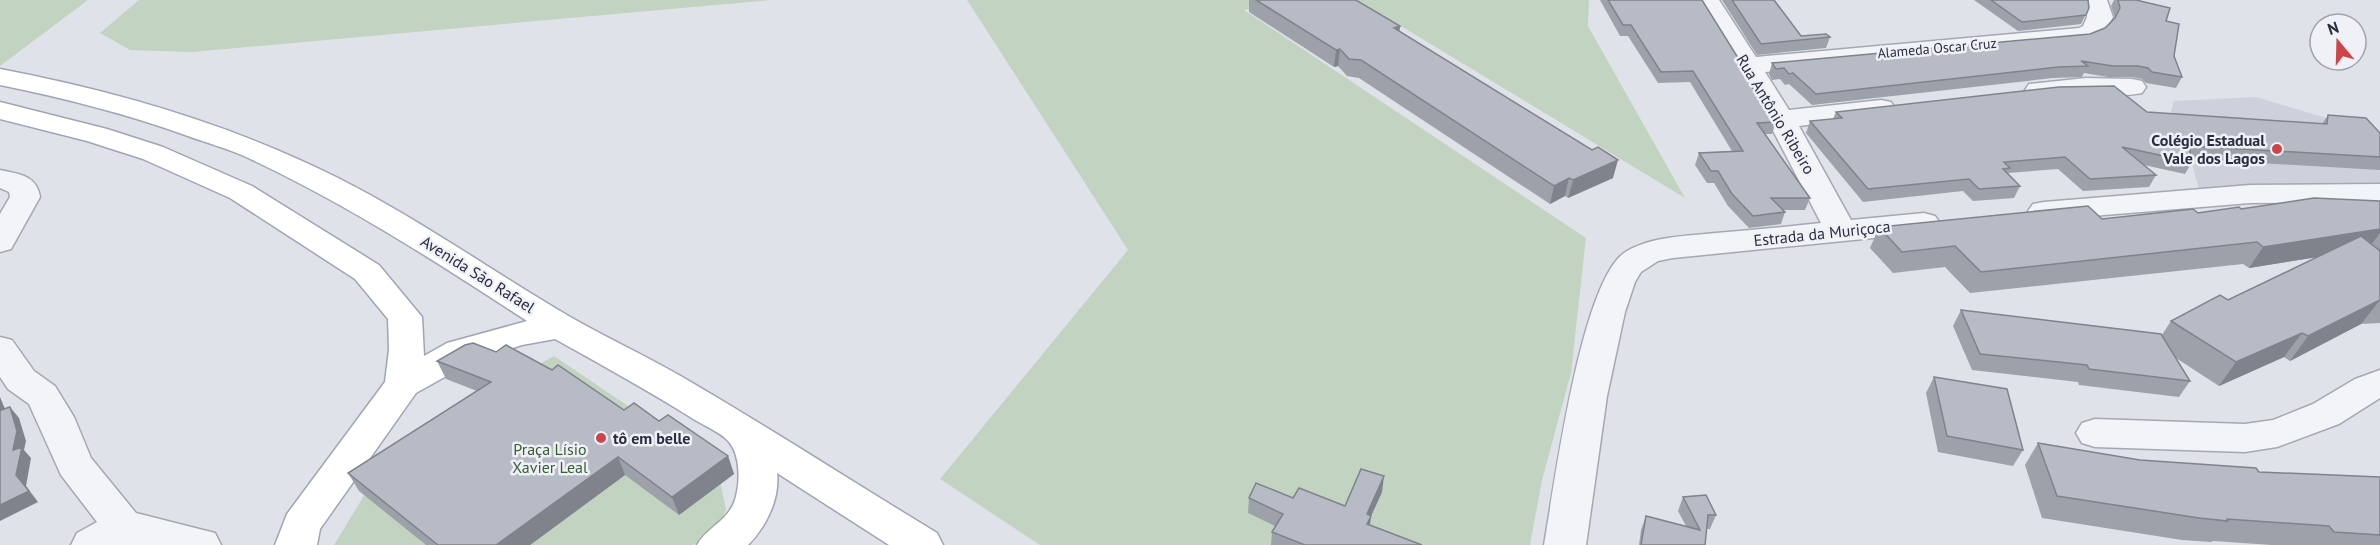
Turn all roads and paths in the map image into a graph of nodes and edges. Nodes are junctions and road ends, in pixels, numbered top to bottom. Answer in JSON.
{"nodes":[{"id":1,"x":1707,"y":0,"type":"edge"},
{"id":2,"x":2095,"y":0,"type":"edge"},
{"id":3,"x":1746,"y":66,"type":"junction"},
{"id":4,"x":0,"y":76,"type":"edge"},
{"id":5,"x":2132,"y":87,"type":"dead end"},
{"id":6,"x":2018,"y":92,"type":"edge"},
{"id":7,"x":1911,"y":104,"type":"edge"},
{"id":8,"x":0,"y":110,"type":"edge"},
{"id":9,"x":1781,"y":119,"type":"junction"},
{"id":10,"x":0,"y":179,"type":"edge"},
{"id":11,"x":2380,"y":193,"type":"edge"},
{"id":12,"x":2017,"y":214,"type":"edge"},
{"id":13,"x":1958,"y":219,"type":"edge"},
{"id":14,"x":1841,"y":231,"type":"junction"},
{"id":15,"x":0,"y":242,"type":"edge"},
{"id":16,"x":560,"y":326,"type":"junction"},
{"id":17,"x":0,"y":349,"type":"edge"},
{"id":18,"x":2380,"y":383,"type":"edge"},
{"id":19,"x":403,"y":384,"type":"junction"},
{"id":20,"x":2095,"y":433,"type":"dead end"},
{"id":21,"x":745,"y":434,"type":"junction"},
{"id":22,"x":108,"y":536,"type":"edge"},
{"id":23,"x":292,"y":538,"type":"edge"},
{"id":24,"x":200,"y":545,"type":"edge"},
{"id":25,"x":718,"y":545,"type":"edge"},
{"id":26,"x":922,"y":545,"type":"edge"},
{"id":27,"x":1565,"y":545,"type":"edge"}],
"edges":[{"from":1,"to":3,"type":"street","name":"Rua Antônio Ribeiro"},
{"from":2,"to":3,"type":"street","name":"Alameda Oscar Cruz"},
{"from":3,"to":9,"type":"street","name":"Rua Antônio Ribeiro"},
{"from":4,"to":16,"type":"main road","name":"Avenida São Rafael"},
{"from":5,"to":6,"type":"street"},
{"from":7,"to":9,"type":"street"},
{"from":8,"to":19,"type":"main road"},
{"from":9,"to":14,"type":"street","name":"Rua Antônio Ribeiro"},
{"from":10,"to":15,"type":"street"},
{"from":11,"to":12,"type":"street"},
{"from":13,"to":14,"type":"street","name":"Estrada da Muriçoca"},
{"from":14,"to":27,"type":"street","name":"Estrada da Muriçoca"},
{"from":16,"to":19,"type":"main road"},
{"from":16,"to":21,"type":"main road","name":"Avenida São Rafael"},
{"from":17,"to":22,"type":"street"},
{"from":18,"to":20,"type":"street"},
{"from":19,"to":23,"type":"main road"},
{"from":21,"to":25,"type":"main road"},
{"from":21,"to":26,"type":"main road","name":"Avenida São Rafael"},
{"from":22,"to":24,"type":"street"}]}
